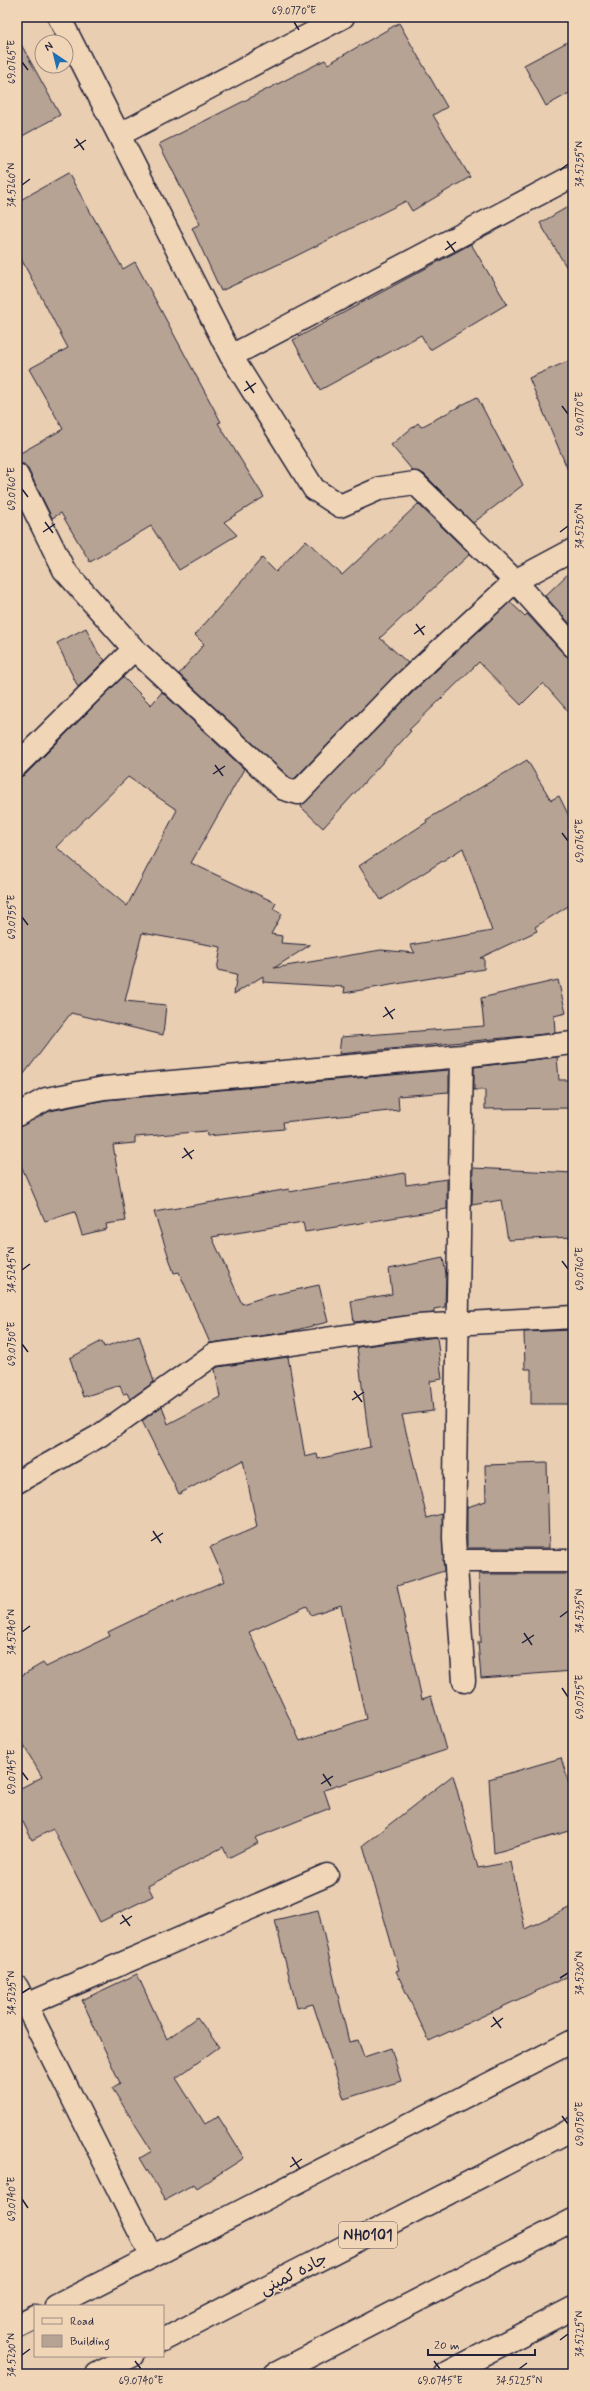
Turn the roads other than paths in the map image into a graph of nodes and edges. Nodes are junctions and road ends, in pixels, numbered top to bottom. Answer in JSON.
{"nodes":[{"id":1,"x":58,"y":17,"type":"edge"},
{"id":2,"x":343,"y":17,"type":"edge"},
{"id":3,"x":118,"y":134,"type":"junction"},
{"id":4,"x":573,"y":176,"type":"edge"},
{"id":5,"x":231,"y":356,"type":"junction"},
{"id":6,"x":17,"y":475,"type":"edge"},
{"id":7,"x":573,"y":550,"type":"edge"},
{"id":8,"x":515,"y":581,"type":"junction"},
{"id":9,"x":573,"y":646,"type":"edge"},
{"id":10,"x":134,"y":650,"type":"junction"},
{"id":11,"x":17,"y":765,"type":"edge"},
{"id":12,"x":573,"y":1042,"type":"edge"},
{"id":13,"x":462,"y":1056,"type":"junction"},
{"id":14,"x":17,"y":1115,"type":"edge"},
{"id":15,"x":573,"y":1317,"type":"edge"},
{"id":16,"x":459,"y":1323,"type":"junction"},
{"id":17,"x":17,"y":1482,"type":"edge"},
{"id":18,"x":455,"y":1561,"type":"junction"},
{"id":19,"x":573,"y":1561,"type":"edge"},
{"id":20,"x":464,"y":1681,"type":"dead end"},
{"id":21,"x":327,"y":1875,"type":"dead end"},
{"id":22,"x":22,"y":1996,"type":"edge"},
{"id":23,"x":573,"y":2041,"type":"edge"},
{"id":24,"x":573,"y":2129,"type":"edge"},
{"id":25,"x":573,"y":2220,"type":"edge"},
{"id":26,"x":152,"y":2257,"type":"junction"},
{"id":27,"x":58,"y":2305,"type":"edge"},
{"id":28,"x":573,"y":2308,"type":"edge"},
{"id":29,"x":34,"y":2318,"type":"edge"},
{"id":30,"x":17,"y":2326,"type":"edge"},
{"id":31,"x":164,"y":2339,"type":"edge"},
{"id":32,"x":130,"y":2357,"type":"edge"},
{"id":33,"x":97,"y":2374,"type":"edge"},
{"id":34,"x":275,"y":2374,"type":"edge"},
{"id":35,"x":445,"y":2374,"type":"edge"}],
"edges":[{"from":1,"to":3,"type":"main road"},
{"from":2,"to":3,"type":"main road"},
{"from":3,"to":5,"type":"main road"},
{"from":4,"to":5,"type":"main road"},
{"from":5,"to":8,"type":"main road"},
{"from":6,"to":10,"type":"main road"},
{"from":7,"to":8,"type":"main road"},
{"from":8,"to":9,"type":"main road"},
{"from":8,"to":10,"type":"main road"},
{"from":10,"to":11,"type":"main road"},
{"from":12,"to":13,"type":"main road"},
{"from":13,"to":14,"type":"main road"},
{"from":13,"to":16,"type":"main road"},
{"from":15,"to":16,"type":"main road"},
{"from":16,"to":17,"type":"main road"},
{"from":16,"to":18,"type":"main road"},
{"from":18,"to":19,"type":"main road"},
{"from":18,"to":20,"type":"main road"},
{"from":21,"to":22,"type":"main road"},
{"from":22,"to":26,"type":"main road"},
{"from":23,"to":26,"type":"main road"},
{"from":24,"to":31,"type":"main road","name":"جاده کمپنی","number":"NH0101"},
{"from":25,"to":34,"type":"main road"},
{"from":26,"to":27,"type":"main road"},
{"from":28,"to":35,"type":"main road"},
{"from":29,"to":30,"type":"main road"},
{"from":32,"to":33,"type":"main road"}]}
